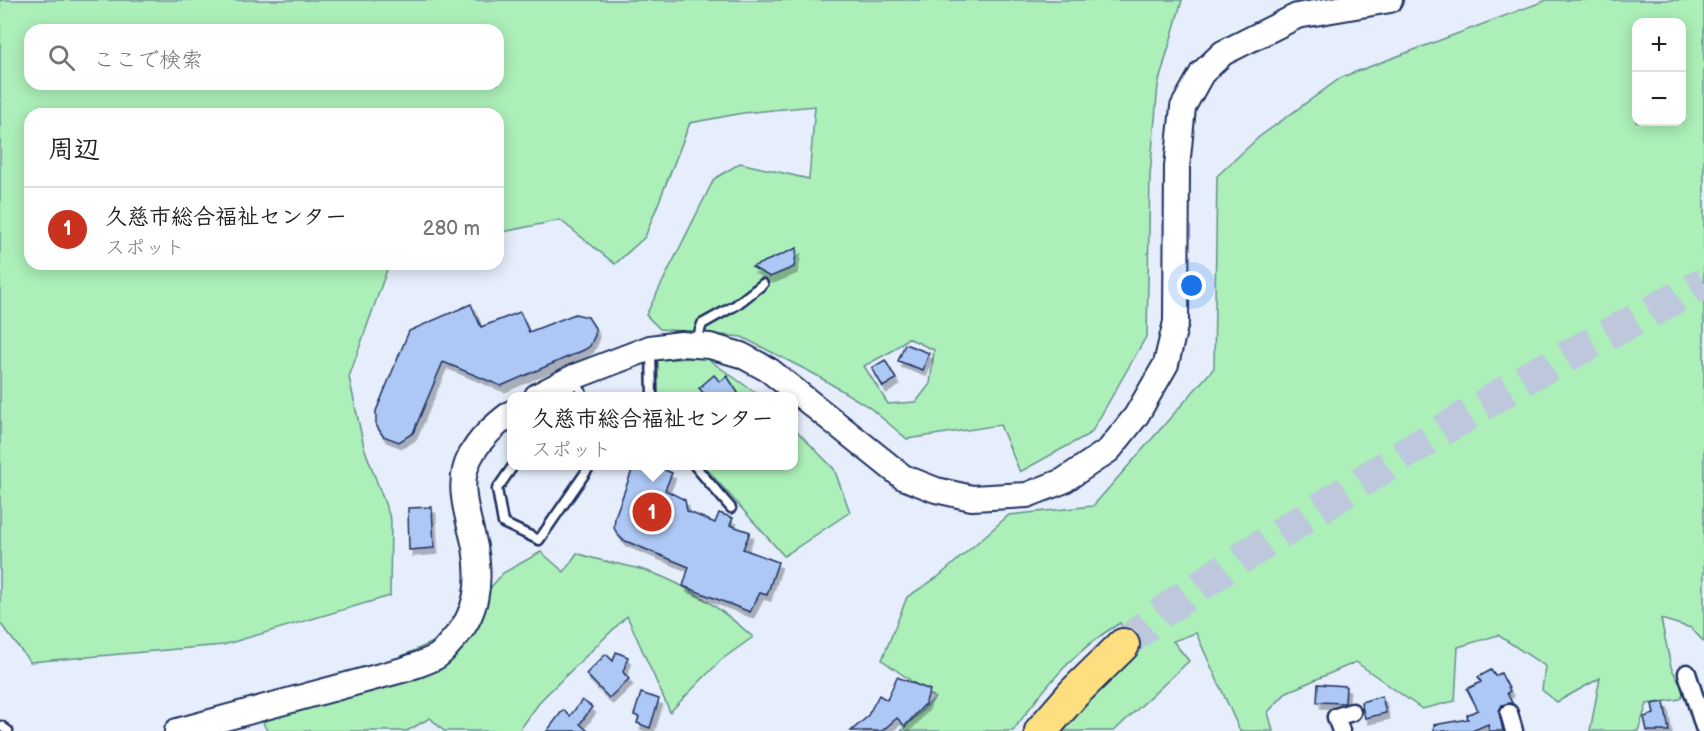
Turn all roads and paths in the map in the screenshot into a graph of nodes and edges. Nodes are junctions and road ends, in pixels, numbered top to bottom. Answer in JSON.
{"nodes":[{"id":1,"x":1390,"y":0,"type":"edge"},
{"id":2,"x":763,"y":284,"type":"dead end"},
{"id":3,"x":695,"y":345,"type":"junction"},
{"id":4,"x":651,"y":348,"type":"junction"},
{"id":5,"x":579,"y":387,"type":"edge"},
{"id":6,"x":554,"y":392,"type":"edge"},
{"id":7,"x":652,"y":392,"type":"edge"},
{"id":8,"x":797,"y":392,"type":"edge"},
{"id":9,"x":798,"y":393,"type":"edge"},
{"id":10,"x":507,"y":416,"type":"edge"},
{"id":11,"x":510,"y":470,"type":"edge"},
{"id":12,"x":587,"y":470,"type":"edge"},
{"id":13,"x":699,"y":470,"type":"edge"},
{"id":14,"x":731,"y":508,"type":"dead end"},
{"id":15,"x":1124,"y":645,"type":"tunnel mouth"},
{"id":16,"x":1688,"y":673,"type":"dead end"},
{"id":17,"x":1352,"y":712,"type":"dead end"},
{"id":18,"x":1509,"y":713,"type":"dead end"},
{"id":19,"x":1,"y":726,"type":"edge"},
{"id":20,"x":1704,"y":727,"type":"edge"},
{"id":21,"x":8,"y":731,"type":"edge"},
{"id":22,"x":177,"y":731,"type":"edge"},
{"id":23,"x":1041,"y":731,"type":"edge"},
{"id":24,"x":1341,"y":731,"type":"edge"},
{"id":25,"x":1514,"y":731,"type":"edge"}],
"edges":[{"from":1,"to":9,"type":"street"},
{"from":2,"to":3,"type":"lane"},
{"from":3,"to":4,"type":"street"},
{"from":3,"to":8,"type":"street"},
{"from":4,"to":5,"type":"street"},
{"from":4,"to":7,"type":"lane"},
{"from":5,"to":6,"type":"street"},
{"from":10,"to":22,"type":"street"},
{"from":11,"to":12,"type":"lane"},
{"from":13,"to":14,"type":"lane"},
{"from":15,"to":23,"type":"highway"},
{"from":16,"to":20,"type":"street"},
{"from":17,"to":24,"type":"street"},
{"from":18,"to":25,"type":"street"},
{"from":19,"to":21,"type":"lane"}]}
